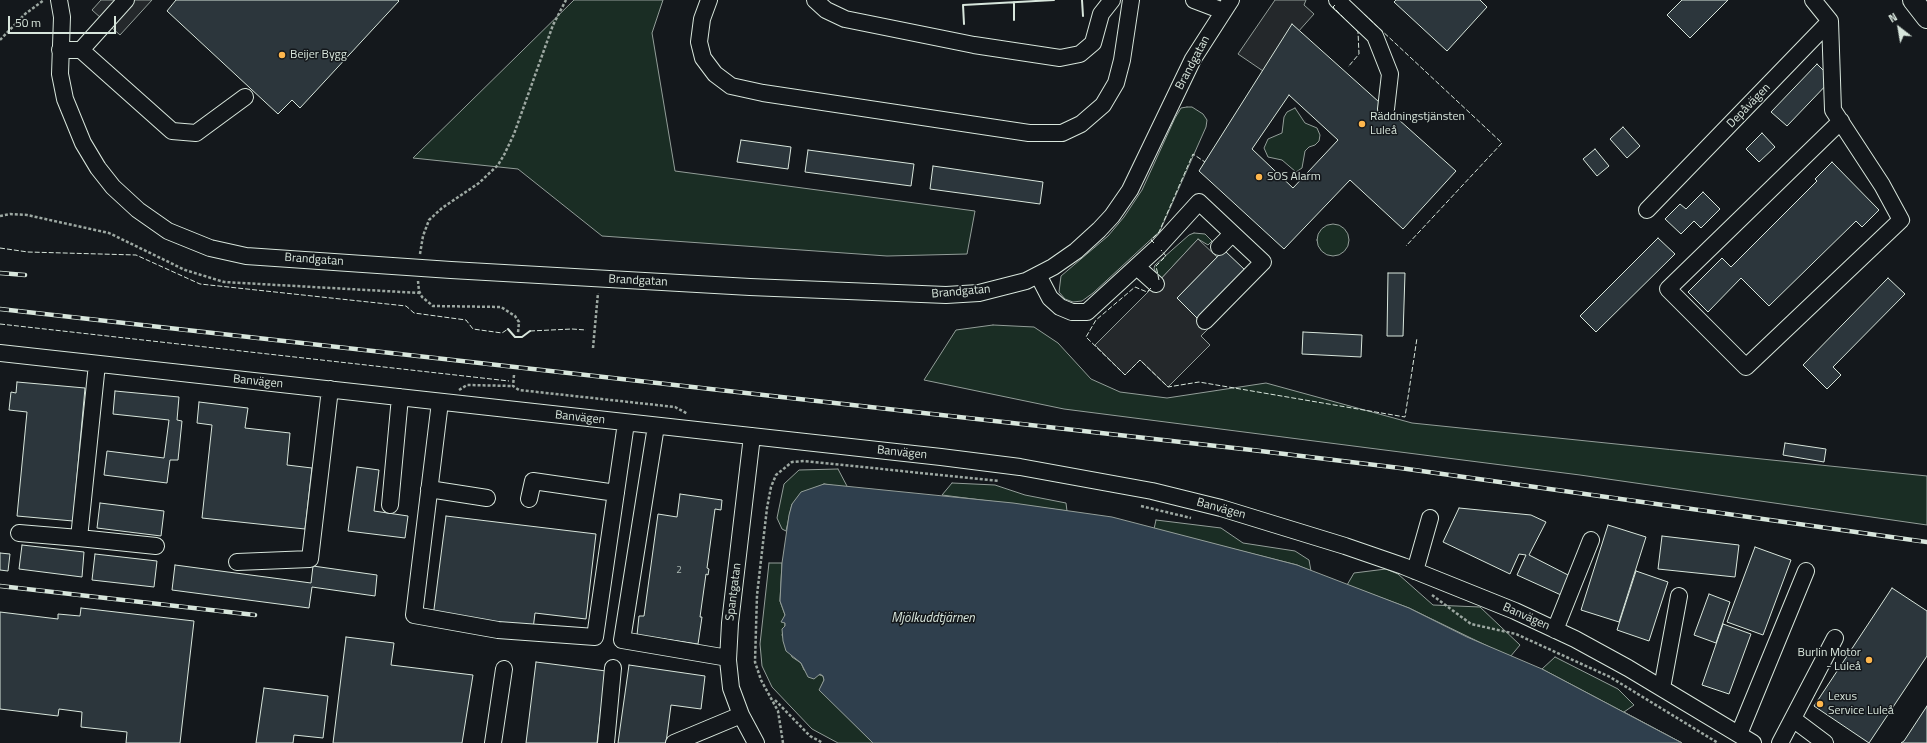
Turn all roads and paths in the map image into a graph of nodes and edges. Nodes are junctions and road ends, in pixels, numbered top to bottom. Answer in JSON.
{"nodes":[{"id":1,"x":44,"y":0,"type":"edge"},
{"id":2,"x":59,"y":0,"type":"edge"},
{"id":3,"x":126,"y":0,"type":"edge"},
{"id":4,"x":566,"y":0,"type":"edge"},
{"id":5,"x":709,"y":0,"type":"edge"},
{"id":6,"x":814,"y":0,"type":"edge"},
{"id":7,"x":1112,"y":0,"type":"edge"},
{"id":8,"x":1131,"y":0,"type":"edge"},
{"id":9,"x":1194,"y":0,"type":"edge"},
{"id":10,"x":1337,"y":0,"type":"edge"},
{"id":11,"x":1813,"y":0,"type":"edge"},
{"id":12,"x":1913,"y":0,"type":"edge"},
{"id":13,"x":1227,"y":5,"type":"edge"},
{"id":14,"x":1927,"y":18,"type":"edge"},
{"id":15,"x":1830,"y":21,"type":"junction"},
{"id":16,"x":0,"y":40,"type":"edge"},
{"id":17,"x":60,"y":50,"type":"junction"},
{"id":18,"x":81,"y":50,"type":"junction"},
{"id":19,"x":245,"y":97,"type":"dead end"},
{"id":20,"x":1386,"y":109,"type":"dead end"},
{"id":21,"x":1841,"y":121,"type":"junction"},
{"id":22,"x":1647,"y":210,"type":"dead end"},
{"id":23,"x":1232,"y":234,"type":"junction"},
{"id":24,"x":1219,"y":247,"type":"dead end"},
{"id":25,"x":419,"y":267,"type":"junction"},
{"id":26,"x":1137,"y":267,"type":"junction"},
{"id":27,"x":1038,"y":275,"type":"junction"},
{"id":28,"x":599,"y":278,"type":"junction"},
{"id":29,"x":1156,"y":284,"type":"dead end"},
{"id":30,"x":1205,"y":321,"type":"dead end"},
{"id":31,"x":518,"y":333,"type":"dead end"},
{"id":32,"x":593,"y":348,"type":"dead end"},
{"id":33,"x":0,"y":353,"type":"edge"},
{"id":34,"x":97,"y":364,"type":"junction"},
{"id":35,"x":514,"y":375,"type":"dead end"},
{"id":36,"x":513,"y":386,"type":"junction"},
{"id":37,"x":330,"y":389,"type":"junction"},
{"id":38,"x":456,"y":393,"type":"dead end"},
{"id":39,"x":400,"y":397,"type":"junction"},
{"id":40,"x":440,"y":402,"type":"junction"},
{"id":41,"x":689,"y":416,"type":"dead end"},
{"id":42,"x":626,"y":423,"type":"junction"},
{"id":43,"x":656,"y":426,"type":"junction"},
{"id":44,"x":752,"y":436,"type":"junction"},
{"id":45,"x":1004,"y":482,"type":"dead end"},
{"id":46,"x":429,"y":489,"type":"junction"},
{"id":47,"x":616,"y":493,"type":"junction"},
{"id":48,"x":487,"y":498,"type":"dead end"},
{"id":49,"x":529,"y":499,"type":"dead end"},
{"id":50,"x":390,"y":505,"type":"dead end"},
{"id":51,"x":1138,"y":505,"type":"dead end"},
{"id":52,"x":1430,"y":518,"type":"dead end"},
{"id":53,"x":1197,"y":519,"type":"dead end"},
{"id":54,"x":19,"y":533,"type":"dead end"},
{"id":55,"x":79,"y":538,"type":"junction"},
{"id":56,"x":1591,"y":540,"type":"dead end"},
{"id":57,"x":156,"y":546,"type":"dead end"},
{"id":58,"x":237,"y":562,"type":"dead end"},
{"id":59,"x":1415,"y":571,"type":"junction"},
{"id":60,"x":1806,"y":571,"type":"dead end"},
{"id":61,"x":1426,"y":593,"type":"dead end"},
{"id":62,"x":1679,"y":596,"type":"dead end"},
{"id":63,"x":1555,"y":630,"type":"junction"},
{"id":64,"x":1836,"y":638,"type":"dead end"},
{"id":65,"x":728,"y":658,"type":"junction"},
{"id":66,"x":504,"y":668,"type":"dead end"},
{"id":67,"x":613,"y":668,"type":"dead end"},
{"id":68,"x":1662,"y":688,"type":"junction"},
{"id":69,"x":773,"y":698,"type":"junction"},
{"id":70,"x":741,"y":715,"type":"junction"},
{"id":71,"x":1793,"y":719,"type":"junction"},
{"id":72,"x":1739,"y":734,"type":"junction"},
{"id":73,"x":493,"y":743,"type":"edge"},
{"id":74,"x":606,"y":743,"type":"edge"},
{"id":75,"x":674,"y":743,"type":"edge"},
{"id":76,"x":756,"y":743,"type":"edge"},
{"id":77,"x":783,"y":743,"type":"edge"},
{"id":78,"x":823,"y":743,"type":"edge"},
{"id":79,"x":1718,"y":743,"type":"edge"},
{"id":80,"x":1753,"y":743,"type":"edge"},
{"id":81,"x":1780,"y":743,"type":"edge"},
{"id":82,"x":1825,"y":743,"type":"edge"}],
"edges":[{"from":1,"to":16,"type":"path"},
{"from":2,"to":17,"type":"street","name":"Brandgatan"},
{"from":3,"to":18,"type":"street"},
{"from":4,"to":25,"type":"path"},
{"from":5,"to":8,"type":"street"},
{"from":6,"to":7,"type":"street"},
{"from":9,"to":13,"type":"street"},
{"from":10,"to":20,"type":"street"},
{"from":11,"to":15,"type":"street"},
{"from":12,"to":14,"type":"main road"},
{"from":13,"to":27,"type":"street","name":"Brandgatan"},
{"from":15,"to":21,"type":"street"},
{"from":15,"to":22,"type":"street","name":"Depåvägen"},
{"from":17,"to":18,"type":"street"},
{"from":17,"to":25,"type":"street","name":"Brandgatan"},
{"from":18,"to":19,"type":"street"},
{"from":21,"to":21,"type":"street"},
{"from":23,"to":24,"type":"street"},
{"from":23,"to":26,"type":"street"},
{"from":23,"to":30,"type":"street"},
{"from":25,"to":28,"type":"street","name":"Brandgatan"},
{"from":25,"to":31,"type":"path"},
{"from":26,"to":27,"type":"street"},
{"from":26,"to":29,"type":"street"},
{"from":27,"to":28,"type":"street","name":"Brandgatan"},
{"from":28,"to":32,"type":"path"},
{"from":33,"to":34,"type":"street","name":"Banvägen"},
{"from":34,"to":37,"type":"street","name":"Banvägen"},
{"from":34,"to":55,"type":"street"},
{"from":35,"to":36,"type":"path"},
{"from":36,"to":38,"type":"path"},
{"from":36,"to":41,"type":"path"},
{"from":37,"to":39,"type":"street","name":"Banvägen"},
{"from":37,"to":58,"type":"street"},
{"from":39,"to":40,"type":"street","name":"Banvägen"},
{"from":39,"to":50,"type":"street"},
{"from":40,"to":42,"type":"street","name":"Banvägen"},
{"from":40,"to":46,"type":"street"},
{"from":42,"to":43,"type":"street","name":"Banvägen"},
{"from":42,"to":47,"type":"street"},
{"from":43,"to":44,"type":"street","name":"Banvägen"},
{"from":43,"to":65,"type":"street"},
{"from":44,"to":59,"type":"street","name":"Banvägen"},
{"from":44,"to":65,"type":"street","name":"Spantgatan"},
{"from":45,"to":69,"type":"path"},
{"from":46,"to":47,"type":"street"},
{"from":46,"to":48,"type":"street"},
{"from":47,"to":49,"type":"street"},
{"from":51,"to":53,"type":"path"},
{"from":52,"to":59,"type":"street"},
{"from":54,"to":55,"type":"street"},
{"from":55,"to":57,"type":"street"},
{"from":56,"to":63,"type":"street"},
{"from":59,"to":63,"type":"street","name":"Banvägen"},
{"from":60,"to":72,"type":"street"},
{"from":61,"to":79,"type":"path"},
{"from":62,"to":68,"type":"street"},
{"from":63,"to":68,"type":"street","name":"Banvägen"},
{"from":64,"to":71,"type":"street"},
{"from":65,"to":70,"type":"street","name":"Spantgatan"},
{"from":66,"to":73,"type":"street"},
{"from":67,"to":74,"type":"street"},
{"from":68,"to":72,"type":"street","name":"Banvägen"},
{"from":69,"to":77,"type":"path"},
{"from":69,"to":78,"type":"path"},
{"from":70,"to":75,"type":"street"},
{"from":70,"to":76,"type":"street","name":"Spantgatan"},
{"from":71,"to":81,"type":"street"},
{"from":71,"to":82,"type":"street"},
{"from":72,"to":80,"type":"street","name":"Banvägen"}]}
